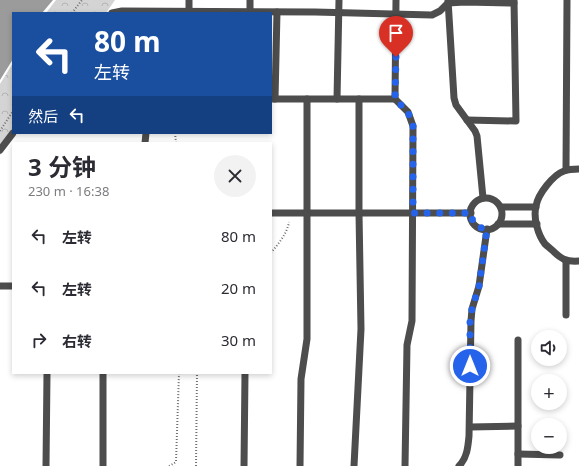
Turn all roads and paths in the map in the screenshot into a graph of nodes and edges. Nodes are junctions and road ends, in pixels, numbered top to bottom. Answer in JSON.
{"nodes":[{"id":1,"x":82,"y":0,"type":"edge"},
{"id":2,"x":189,"y":0,"type":"edge"},
{"id":3,"x":250,"y":0,"type":"edge"},
{"id":4,"x":339,"y":0,"type":"edge"},
{"id":5,"x":396,"y":0,"type":"edge"},
{"id":6,"x":567,"y":0,"type":"edge"},
{"id":7,"x":448,"y":2,"type":"edge"},
{"id":8,"x":514,"y":2,"type":"edge"},
{"id":9,"x":189,"y":11,"type":"junction"},
{"id":10,"x":73,"y":12,"type":"edge"},
{"id":11,"x":117,"y":12,"type":"edge"},
{"id":12,"x":133,"y":12,"type":"edge"},
{"id":13,"x":222,"y":12,"type":"edge"},
{"id":14,"x":250,"y":12,"type":"junction"},
{"id":15,"x":276,"y":12,"type":"junction"},
{"id":16,"x":339,"y":12,"type":"junction"},
{"id":17,"x":396,"y":14,"type":"junction"},
{"id":18,"x":273,"y":99,"type":"edge"},
{"id":19,"x":307,"y":99,"type":"junction"},
{"id":20,"x":337,"y":99,"type":"junction"},
{"id":21,"x":360,"y":99,"type":"junction"},
{"id":22,"x":395,"y":99,"type":"junction"},
{"id":23,"x":12,"y":113,"type":"edge"},
{"id":24,"x":467,"y":120,"type":"junction"},
{"id":25,"x":0,"y":131,"type":"edge"},
{"id":26,"x":12,"y":134,"type":"edge"},
{"id":27,"x":0,"y":150,"type":"edge"},
{"id":28,"x":579,"y":169,"type":"edge"},
{"id":29,"x":566,"y":170,"type":"junction"},
{"id":30,"x":483,"y":198,"type":"junction"},
{"id":31,"x":501,"y":207,"type":"junction"},
{"id":32,"x":536,"y":207,"type":"junction"},
{"id":33,"x":272,"y":213,"type":"edge"},
{"id":34,"x":291,"y":213,"type":"junction"},
{"id":35,"x":308,"y":213,"type":"junction"},
{"id":36,"x":359,"y":213,"type":"junction"},
{"id":37,"x":413,"y":213,"type":"junction"},
{"id":38,"x":471,"y":213,"type":"junction"},
{"id":39,"x":498,"y":224,"type":"junction"},
{"id":40,"x":537,"y":224,"type":"junction"},
{"id":41,"x":487,"y":229,"type":"junction"},
{"id":42,"x":272,"y":252,"type":"edge"},
{"id":43,"x":566,"y":261,"type":"junction"},
{"id":44,"x":579,"y":261,"type":"edge"},
{"id":45,"x":0,"y":286,"type":"edge"},
{"id":46,"x":12,"y":286,"type":"edge"},
{"id":47,"x":566,"y":315,"type":"dead end"},
{"id":48,"x":518,"y":340,"type":"dead end"},
{"id":49,"x":47,"y":374,"type":"edge"},
{"id":50,"x":103,"y":374,"type":"edge"},
{"id":51,"x":179,"y":374,"type":"edge"},
{"id":52,"x":197,"y":374,"type":"edge"},
{"id":53,"x":245,"y":374,"type":"edge"},
{"id":54,"x":518,"y":426,"type":"junction"},
{"id":55,"x":470,"y":427,"type":"junction"},
{"id":56,"x":518,"y":454,"type":"junction"},
{"id":57,"x":560,"y":455,"type":"dead end"},
{"id":58,"x":46,"y":466,"type":"edge"},
{"id":59,"x":103,"y":466,"type":"edge"},
{"id":60,"x":170,"y":466,"type":"edge"},
{"id":61,"x":196,"y":466,"type":"edge"},
{"id":62,"x":244,"y":466,"type":"edge"},
{"id":63,"x":300,"y":466,"type":"edge"},
{"id":64,"x":354,"y":466,"type":"edge"},
{"id":65,"x":406,"y":466,"type":"edge"},
{"id":66,"x":459,"y":466,"type":"edge"},
{"id":67,"x":518,"y":466,"type":"edge"}],
"edges":[{"from":1,"to":10,"type":"path"},
{"from":2,"to":9,"type":"lane"},
{"from":3,"to":14,"type":"lane"},
{"from":4,"to":16,"type":"lane"},
{"from":5,"to":17,"type":"lane"},
{"from":6,"to":29,"type":"lane"},
{"from":7,"to":8,"type":"lane"},
{"from":7,"to":17,"type":"lane"},
{"from":7,"to":24,"type":"lane"},
{"from":8,"to":24,"type":"lane"},
{"from":9,"to":12,"type":"lane"},
{"from":9,"to":13,"type":"lane"},
{"from":11,"to":12,"type":"lane"},
{"from":13,"to":14,"type":"lane"},
{"from":14,"to":15,"type":"lane"},
{"from":15,"to":16,"type":"lane"},
{"from":15,"to":18,"type":"lane"},
{"from":16,"to":17,"type":"lane"},
{"from":16,"to":20,"type":"lane"},
{"from":17,"to":22,"type":"lane"},
{"from":18,"to":19,"type":"lane"},
{"from":19,"to":20,"type":"lane"},
{"from":19,"to":35,"type":"lane"},
{"from":20,"to":21,"type":"lane"},
{"from":21,"to":22,"type":"lane"},
{"from":21,"to":36,"type":"lane"},
{"from":22,"to":37,"type":"lane"},
{"from":23,"to":25,"type":"path"},
{"from":24,"to":30,"type":"lane"},
{"from":26,"to":27,"type":"lane"},
{"from":28,"to":29,"type":"lane"},
{"from":29,"to":32,"type":"lane"},
{"from":30,"to":31,"type":"lane"},
{"from":30,"to":38,"type":"lane"},
{"from":31,"to":32,"type":"lane"},
{"from":31,"to":39,"type":"lane"},
{"from":32,"to":40,"type":"lane"},
{"from":33,"to":34,"type":"lane"},
{"from":34,"to":35,"type":"lane"},
{"from":34,"to":42,"type":"path"},
{"from":35,"to":36,"type":"lane"},
{"from":35,"to":63,"type":"lane"},
{"from":36,"to":37,"type":"lane"},
{"from":36,"to":64,"type":"lane"},
{"from":37,"to":38,"type":"lane"},
{"from":37,"to":65,"type":"lane"},
{"from":38,"to":41,"type":"lane"},
{"from":39,"to":40,"type":"lane"},
{"from":39,"to":41,"type":"lane"},
{"from":40,"to":43,"type":"lane"},
{"from":41,"to":55,"type":"lane"},
{"from":43,"to":44,"type":"lane"},
{"from":43,"to":47,"type":"lane"},
{"from":45,"to":46,"type":"lane"},
{"from":48,"to":54,"type":"lane"},
{"from":49,"to":58,"type":"lane"},
{"from":50,"to":59,"type":"lane"},
{"from":51,"to":60,"type":"path"},
{"from":52,"to":61,"type":"path"},
{"from":53,"to":62,"type":"lane"},
{"from":54,"to":55,"type":"lane"},
{"from":54,"to":56,"type":"lane"},
{"from":55,"to":66,"type":"lane"},
{"from":56,"to":57,"type":"lane"},
{"from":56,"to":67,"type":"lane"}]}
